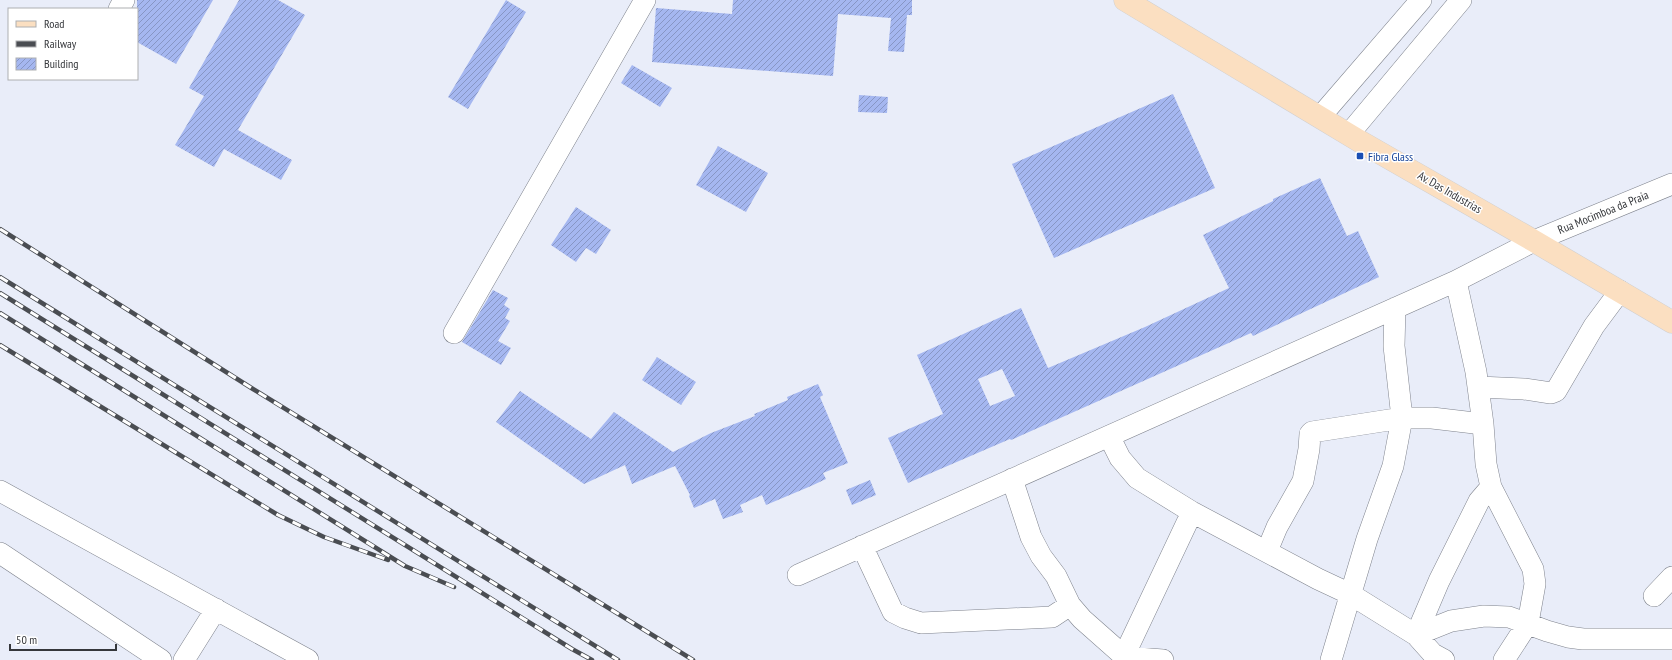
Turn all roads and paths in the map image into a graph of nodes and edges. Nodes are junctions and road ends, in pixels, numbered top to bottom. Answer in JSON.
{"nodes":[{"id":1,"x":644,"y":0,"type":"edge"},
{"id":2,"x":1125,"y":0,"type":"edge"},
{"id":3,"x":1421,"y":0,"type":"edge"},
{"id":4,"x":1461,"y":0,"type":"edge"},
{"id":5,"x":1320,"y":117,"type":"junction"},
{"id":6,"x":1349,"y":134,"type":"junction"},
{"id":7,"x":1672,"y":184,"type":"edge"},
{"id":8,"x":1534,"y":241,"type":"junction"},
{"id":9,"x":1456,"y":281,"type":"junction"},
{"id":10,"x":1620,"y":291,"type":"junction"},
{"id":11,"x":1395,"y":308,"type":"junction"},
{"id":12,"x":1672,"y":322,"type":"edge"},
{"id":13,"x":454,"y":333,"type":"dead end"},
{"id":14,"x":1478,"y":387,"type":"junction"},
{"id":15,"x":1402,"y":418,"type":"junction"},
{"id":16,"x":1484,"y":424,"type":"junction"},
{"id":17,"x":1109,"y":436,"type":"junction"},
{"id":18,"x":1012,"y":479,"type":"junction"},
{"id":19,"x":1491,"y":487,"type":"junction"},
{"id":20,"x":0,"y":491,"type":"edge"},
{"id":21,"x":1192,"y":512,"type":"junction"},
{"id":22,"x":862,"y":546,"type":"junction"},
{"id":23,"x":1267,"y":551,"type":"junction"},
{"id":24,"x":0,"y":553,"type":"edge"},
{"id":25,"x":798,"y":575,"type":"dead end"},
{"id":26,"x":1672,"y":577,"type":"edge"},
{"id":27,"x":1350,"y":594,"type":"junction"},
{"id":28,"x":1654,"y":596,"type":"dead end"},
{"id":29,"x":1070,"y":605,"type":"junction"},
{"id":30,"x":216,"y":609,"type":"junction"},
{"id":31,"x":1528,"y":623,"type":"junction"},
{"id":32,"x":1416,"y":635,"type":"junction"},
{"id":33,"x":1672,"y":640,"type":"edge"},
{"id":34,"x":1123,"y":658,"type":"edge"},
{"id":35,"x":161,"y":660,"type":"edge"},
{"id":36,"x":184,"y":660,"type":"edge"},
{"id":37,"x":308,"y":660,"type":"edge"},
{"id":38,"x":1163,"y":660,"type":"edge"},
{"id":39,"x":1331,"y":660,"type":"edge"},
{"id":40,"x":1444,"y":660,"type":"edge"},
{"id":41,"x":1504,"y":660,"type":"edge"}],
"edges":[{"from":1,"to":13,"type":"street"},
{"from":2,"to":5,"type":"main road","name":"Av. Das Industrias"},
{"from":3,"to":5,"type":"street"},
{"from":4,"to":6,"type":"street"},
{"from":5,"to":6,"type":"main road","name":"Av. Das Industrias"},
{"from":6,"to":8,"type":"main road","name":"Av. Das Industrias"},
{"from":7,"to":8,"type":"street","name":"Rua Mocimboa da Praia"},
{"from":8,"to":9,"type":"street","name":"Rua Mocimboa da Praia"},
{"from":8,"to":10,"type":"main road","name":"Av. Das Industrias"},
{"from":9,"to":11,"type":"street","name":"Rua Mocimboa da Praia"},
{"from":9,"to":14,"type":"street"},
{"from":10,"to":12,"type":"main road","name":"Av. Das Industrias"},
{"from":10,"to":14,"type":"street"},
{"from":11,"to":15,"type":"street"},
{"from":11,"to":17,"type":"street","name":"Rua Mocimboa da Praia"},
{"from":14,"to":16,"type":"street"},
{"from":15,"to":16,"type":"street"},
{"from":15,"to":23,"type":"street"},
{"from":15,"to":27,"type":"street"},
{"from":16,"to":19,"type":"street"},
{"from":17,"to":18,"type":"street","name":"Rua Mocimboa da Praia"},
{"from":17,"to":21,"type":"street"},
{"from":18,"to":22,"type":"street","name":"Rua Mocimboa da Praia"},
{"from":18,"to":29,"type":"street"},
{"from":19,"to":31,"type":"street"},
{"from":19,"to":32,"type":"street"},
{"from":20,"to":30,"type":"street"},
{"from":21,"to":23,"type":"street"},
{"from":21,"to":34,"type":"street"},
{"from":22,"to":25,"type":"street","name":"Rua Mocimboa da Praia"},
{"from":22,"to":29,"type":"street"},
{"from":23,"to":27,"type":"street"},
{"from":24,"to":35,"type":"street"},
{"from":26,"to":28,"type":"street"},
{"from":27,"to":32,"type":"street"},
{"from":27,"to":39,"type":"street"},
{"from":29,"to":34,"type":"street"},
{"from":30,"to":36,"type":"street"},
{"from":30,"to":37,"type":"street"},
{"from":31,"to":32,"type":"street"},
{"from":31,"to":33,"type":"street"},
{"from":31,"to":41,"type":"street"},
{"from":32,"to":40,"type":"street"},
{"from":34,"to":38,"type":"street"}]}
